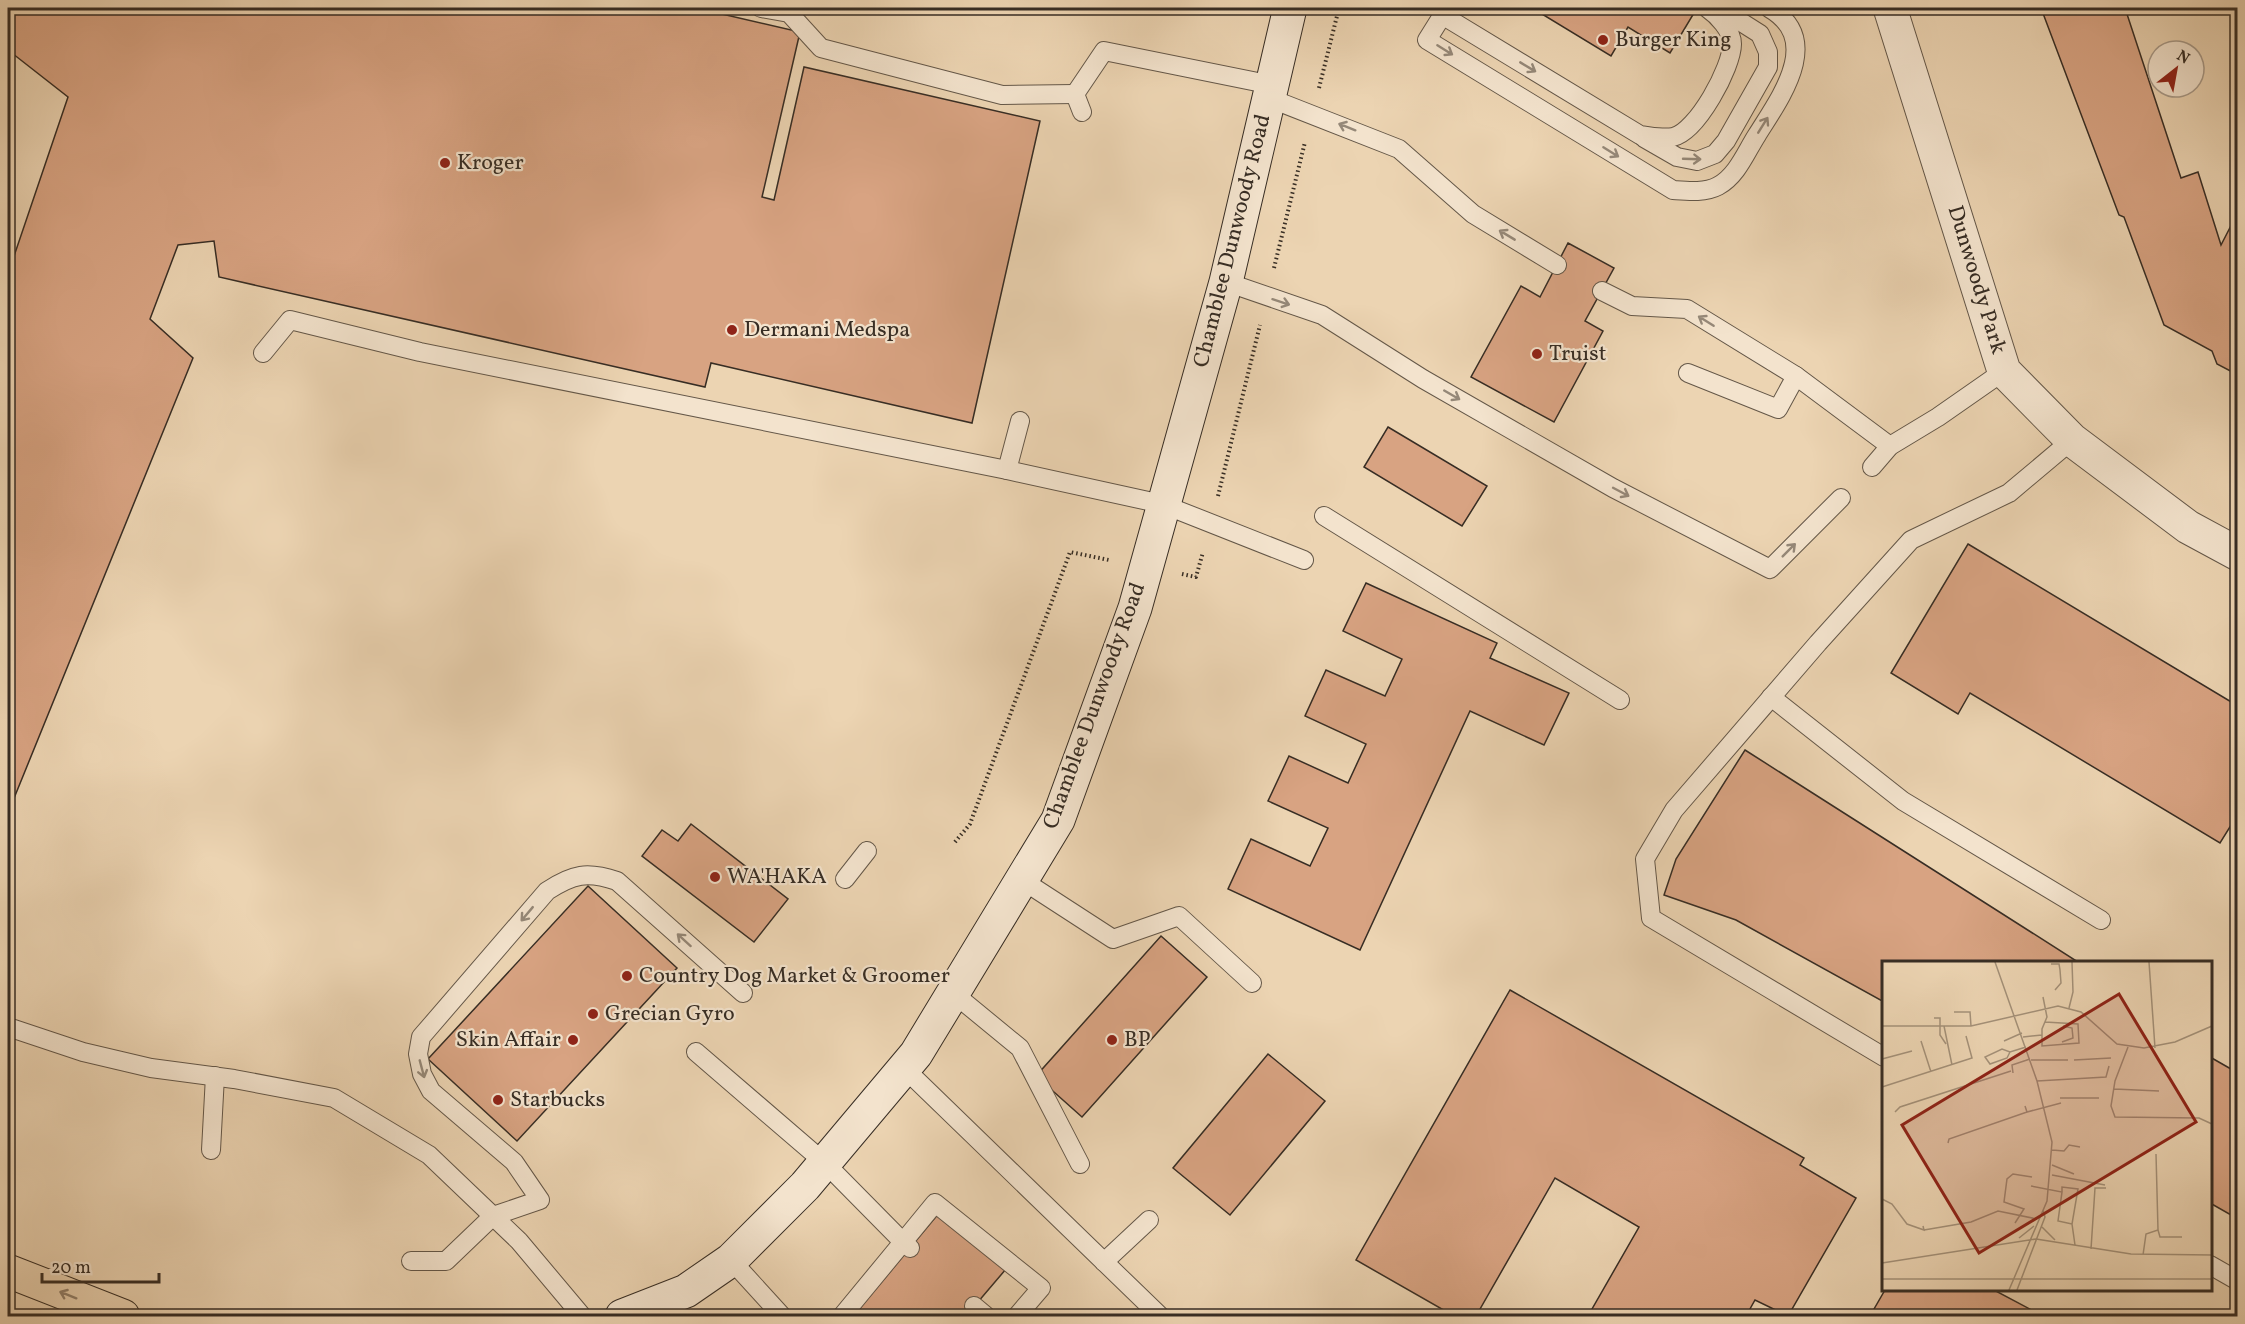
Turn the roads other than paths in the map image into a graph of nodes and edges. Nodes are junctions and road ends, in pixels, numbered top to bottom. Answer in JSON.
{"nodes":[{"id":1,"x":761,"y":8,"type":"edge"},
{"id":2,"x":1290,"y":8,"type":"edge"},
{"id":3,"x":1707,"y":8,"type":"edge"},
{"id":4,"x":1719,"y":8,"type":"edge"},
{"id":5,"x":1890,"y":8,"type":"edge"},
{"id":6,"x":1781,"y":10,"type":"edge"},
{"id":7,"x":1445,"y":11,"type":"edge"},
{"id":8,"x":1271,"y":91,"type":"junction"},
{"id":9,"x":1075,"y":94,"type":"junction"},
{"id":10,"x":1082,"y":112,"type":"dead end"},
{"id":11,"x":1640,"y":135,"type":"junction"},
{"id":12,"x":1557,"y":265,"type":"dead end"},
{"id":13,"x":1227,"y":282,"type":"junction"},
{"id":14,"x":1602,"y":291,"type":"dead end"},
{"id":15,"x":263,"y":352,"type":"dead end"},
{"id":16,"x":2004,"y":371,"type":"junction"},
{"id":17,"x":1688,"y":373,"type":"dead end"},
{"id":18,"x":1796,"y":376,"type":"junction"},
{"id":19,"x":1020,"y":421,"type":"dead end"},
{"id":20,"x":2072,"y":440,"type":"junction"},
{"id":21,"x":1890,"y":446,"type":"junction"},
{"id":22,"x":1872,"y":467,"type":"dead end"},
{"id":23,"x":1007,"y":470,"type":"junction"},
{"id":24,"x":1841,"y":498,"type":"dead end"},
{"id":25,"x":1162,"y":504,"type":"junction"},
{"id":26,"x":1324,"y":516,"type":"dead end"},
{"id":27,"x":2238,"y":554,"type":"edge"},
{"id":28,"x":1304,"y":560,"type":"dead end"},
{"id":29,"x":1771,"y":697,"type":"junction"},
{"id":30,"x":1620,"y":700,"type":"dead end"},
{"id":31,"x":867,"y":851,"type":"dead end"},
{"id":32,"x":845,"y":879,"type":"dead end"},
{"id":33,"x":1022,"y":880,"type":"junction"},
{"id":34,"x":2102,"y":920,"type":"dead end"},
{"id":35,"x":1252,"y":983,"type":"dead end"},
{"id":36,"x":743,"y":993,"type":"dead end"},
{"id":37,"x":953,"y":993,"type":"junction"},
{"id":38,"x":8,"y":1027,"type":"edge"},
{"id":39,"x":696,"y":1052,"type":"dead end"},
{"id":40,"x":1882,"y":1056,"type":"edge"},
{"id":41,"x":904,"y":1068,"type":"junction"},
{"id":42,"x":215,"y":1077,"type":"junction"},
{"id":43,"x":211,"y":1150,"type":"dead end"},
{"id":44,"x":825,"y":1163,"type":"junction"},
{"id":45,"x":1080,"y":1164,"type":"dead end"},
{"id":46,"x":493,"y":1216,"type":"junction"},
{"id":47,"x":1149,"y":1220,"type":"dead end"},
{"id":48,"x":907,"y":1245,"type":"junction"},
{"id":49,"x":731,"y":1260,"type":"junction"},
{"id":50,"x":411,"y":1261,"type":"dead end"},
{"id":51,"x":1104,"y":1262,"type":"junction"},
{"id":52,"x":2212,"y":1266,"type":"edge"},
{"id":53,"x":8,"y":1271,"type":"edge"},
{"id":54,"x":2238,"y":1281,"type":"edge"},
{"id":55,"x":681,"y":1304,"type":"edge"},
{"id":56,"x":123,"y":1317,"type":"edge"},
{"id":57,"x":582,"y":1317,"type":"edge"},
{"id":58,"x":622,"y":1317,"type":"edge"},
{"id":59,"x":782,"y":1317,"type":"edge"},
{"id":60,"x":842,"y":1317,"type":"edge"},
{"id":61,"x":1017,"y":1317,"type":"edge"},
{"id":62,"x":1160,"y":1317,"type":"edge"}],
"edges":[{"from":1,"to":9,"type":"lane"},
{"from":2,"to":8,"type":"street","name":"Chamblee Dunwoody Road"},
{"from":3,"to":11,"type":"lane"},
{"from":11,"to":4,"type":"lane","one_way":true},
{"from":5,"to":16,"type":"street","name":"Dunwoody Park"},
{"from":7,"to":6,"type":"lane","one_way":true},
{"from":7,"to":11,"type":"lane","one_way":true},
{"from":8,"to":9,"type":"lane"},
{"from":12,"to":8,"type":"lane","one_way":true},
{"from":8,"to":13,"type":"street","name":"Chamblee Dunwoody Road"},
{"from":9,"to":10,"type":"lane"},
{"from":13,"to":24,"type":"lane","one_way":true},
{"from":13,"to":25,"type":"street","name":"Chamblee Dunwoody Road"},
{"from":18,"to":14,"type":"lane","one_way":true},
{"from":15,"to":23,"type":"lane"},
{"from":16,"to":20,"type":"street","name":"Dunwoody Park"},
{"from":16,"to":21,"type":"lane"},
{"from":17,"to":18,"type":"lane"},
{"from":18,"to":21,"type":"lane"},
{"from":19,"to":23,"type":"lane"},
{"from":20,"to":27,"type":"street","name":"Dunwoody Park"},
{"from":20,"to":29,"type":"lane"},
{"from":21,"to":22,"type":"lane"},
{"from":23,"to":25,"type":"lane"},
{"from":25,"to":28,"type":"lane"},
{"from":25,"to":33,"type":"street","name":"Chamblee Dunwoody Road"},
{"from":26,"to":30,"type":"lane"},
{"from":29,"to":34,"type":"lane"},
{"from":29,"to":40,"type":"lane"},
{"from":31,"to":32,"type":"lane"},
{"from":33,"to":35,"type":"lane"},
{"from":33,"to":37,"type":"street","name":"Chamblee Dunwoody Road"},
{"from":36,"to":46,"type":"lane","one_way":true},
{"from":37,"to":41,"type":"street","name":"Chamblee Dunwoody Road"},
{"from":37,"to":45,"type":"lane"},
{"from":38,"to":42,"type":"lane"},
{"from":39,"to":44,"type":"lane"},
{"from":41,"to":44,"type":"street","name":"Chamblee Dunwoody Road"},
{"from":41,"to":51,"type":"lane"},
{"from":42,"to":43,"type":"lane"},
{"from":42,"to":46,"type":"lane"},
{"from":44,"to":48,"type":"lane"},
{"from":44,"to":49,"type":"street","name":"Chamblee Dunwoody Road"},
{"from":46,"to":50,"type":"lane"},
{"from":46,"to":57,"type":"lane"},
{"from":47,"to":51,"type":"lane"},
{"from":48,"to":60,"type":"lane"},
{"from":48,"to":61,"type":"lane"},
{"from":49,"to":55,"type":"street","name":"Chamblee Dunwoody Road"},
{"from":49,"to":59,"type":"lane"},
{"from":51,"to":62,"type":"lane"},
{"from":52,"to":54,"type":"lane"},
{"from":56,"to":53,"type":"highway","one_way":true},
{"from":55,"to":58,"type":"street","name":"Chamblee Dunwoody Road"}]}
